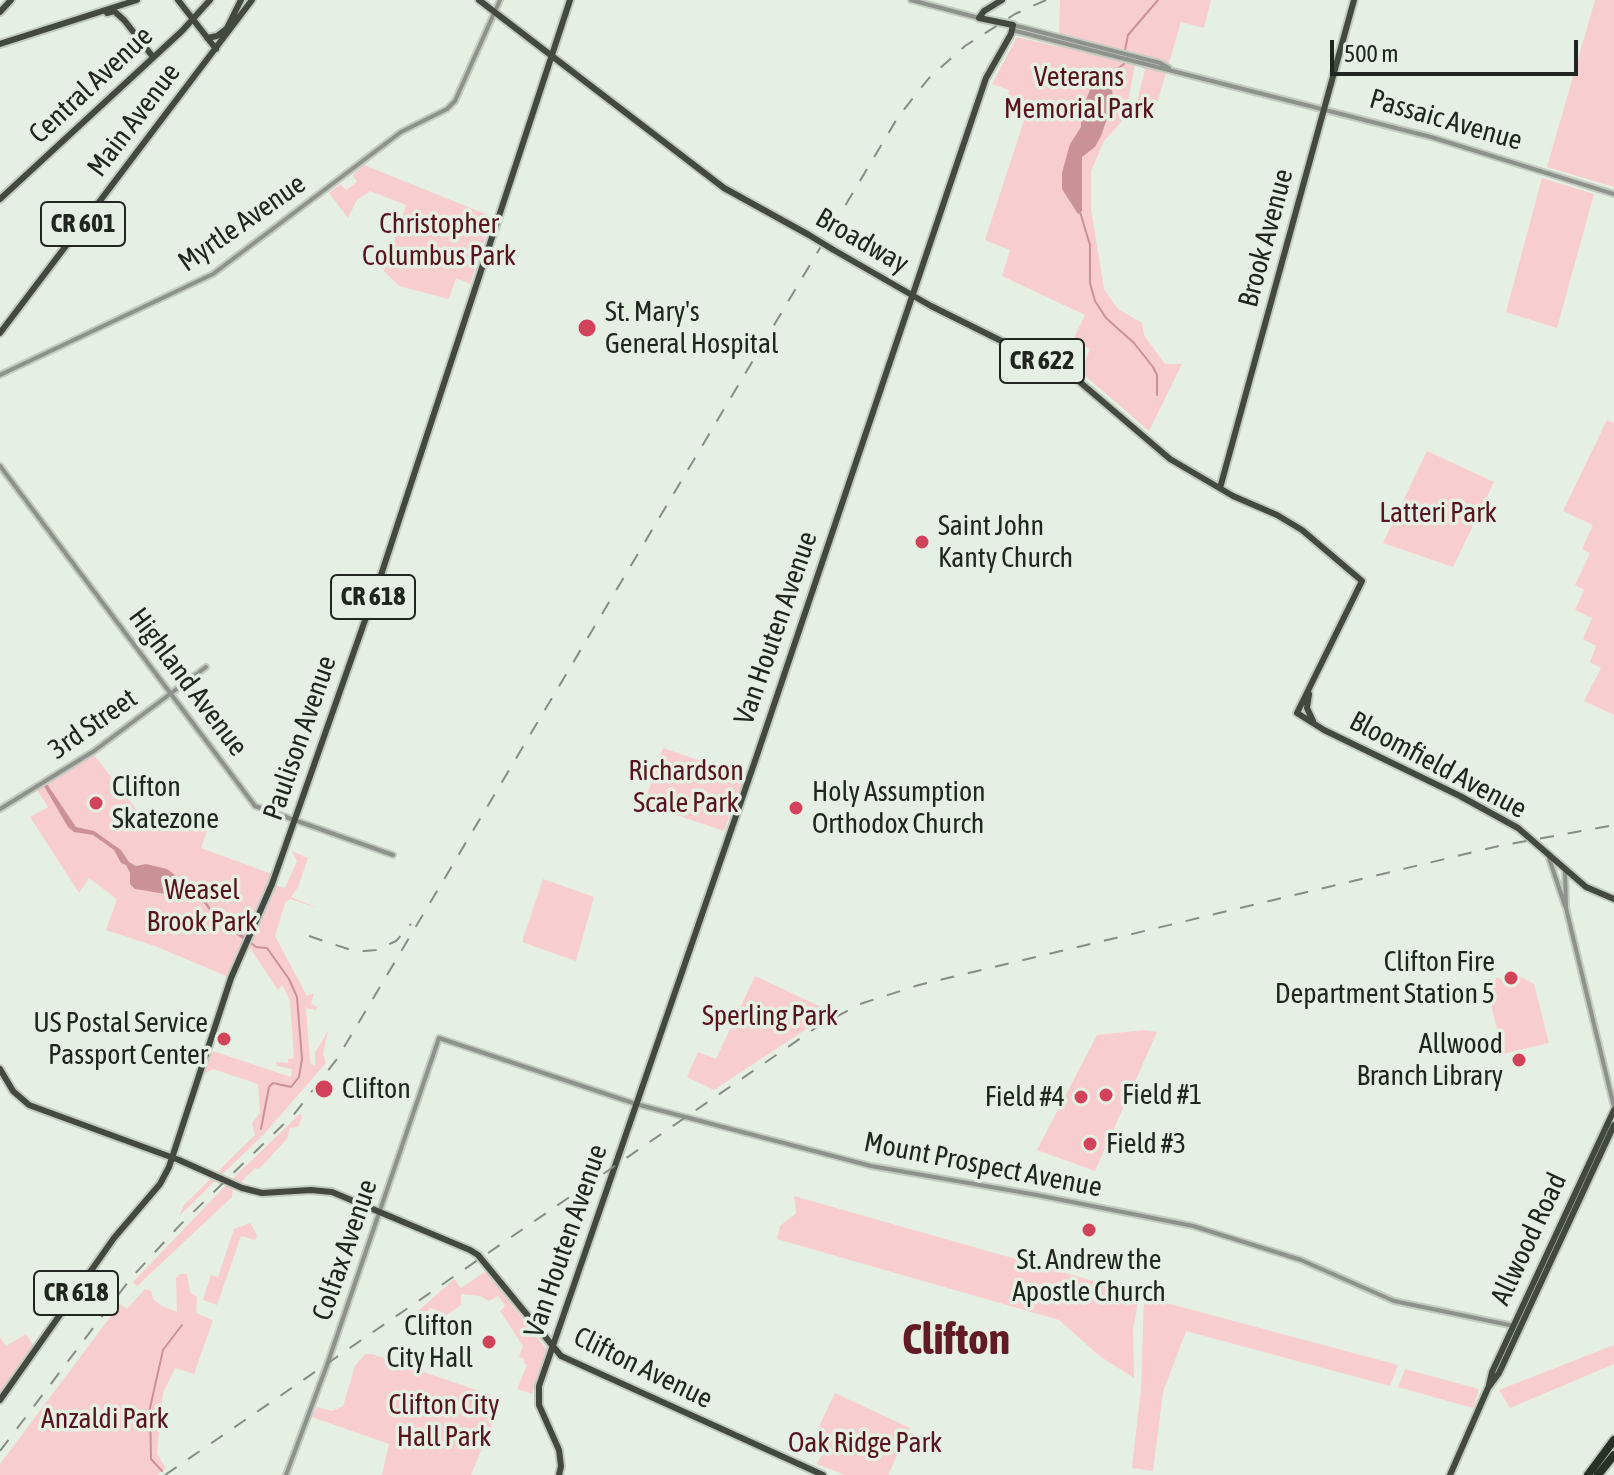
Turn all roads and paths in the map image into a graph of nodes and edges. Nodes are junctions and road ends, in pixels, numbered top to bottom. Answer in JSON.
{"nodes":[{"id":1,"x":11,"y":0,"type":"edge"},
{"id":2,"x":109,"y":0,"type":"edge"},
{"id":3,"x":137,"y":0,"type":"edge"},
{"id":4,"x":178,"y":0,"type":"edge"},
{"id":5,"x":210,"y":0,"type":"edge"},
{"id":6,"x":241,"y":0,"type":"edge"},
{"id":7,"x":252,"y":0,"type":"edge"},
{"id":8,"x":479,"y":0,"type":"edge"},
{"id":9,"x":500,"y":0,"type":"edge"},
{"id":10,"x":570,"y":0,"type":"edge"},
{"id":11,"x":911,"y":0,"type":"edge"},
{"id":12,"x":1002,"y":0,"type":"edge"},
{"id":13,"x":1354,"y":0,"type":"edge"},
{"id":14,"x":0,"y":12,"type":"edge"},
{"id":15,"x":96,"y":13,"type":"junction"},
{"id":16,"x":496,"y":13,"type":"junction"},
{"id":17,"x":979,"y":18,"type":"junction"},
{"id":18,"x":124,"y":20,"type":"junction"},
{"id":19,"x":193,"y":20,"type":"junction"},
{"id":20,"x":1013,"y":28,"type":"junction"},
{"id":21,"x":226,"y":29,"type":"junction"},
{"id":22,"x":207,"y":38,"type":"junction"},
{"id":23,"x":0,"y":44,"type":"edge"},
{"id":24,"x":216,"y":49,"type":"junction"},
{"id":25,"x":552,"y":54,"type":"junction"},
{"id":26,"x":153,"y":57,"type":"junction"},
{"id":27,"x":1324,"y":109,"type":"junction"},
{"id":28,"x":1614,"y":194,"type":"edge"},
{"id":29,"x":0,"y":199,"type":"edge"},
{"id":30,"x":913,"y":296,"type":"junction"},
{"id":31,"x":0,"y":333,"type":"edge"},
{"id":32,"x":0,"y":375,"type":"edge"},
{"id":33,"x":0,"y":466,"type":"edge"},
{"id":34,"x":1220,"y":488,"type":"junction"},
{"id":35,"x":1236,"y":497,"type":"joint"},
{"id":36,"x":206,"y":667,"type":"dead end"},
{"id":37,"x":1310,"y":690,"type":"junction"},
{"id":38,"x":171,"y":694,"type":"junction"},
{"id":39,"x":1318,"y":726,"type":"junction"},
{"id":40,"x":0,"y":809,"type":"edge"},
{"id":41,"x":295,"y":820,"type":"junction"},
{"id":42,"x":393,"y":855,"type":"dead end"},
{"id":43,"x":1548,"y":855,"type":"junction"},
{"id":44,"x":1565,"y":870,"type":"junction"},
{"id":45,"x":1614,"y":899,"type":"edge"},
{"id":46,"x":1566,"y":908,"type":"junction"},
{"id":47,"x":439,"y":1038,"type":"joint"},
{"id":48,"x":0,"y":1069,"type":"edge"},
{"id":49,"x":1608,"y":1085,"type":"junction"},
{"id":50,"x":1614,"y":1089,"type":"edge"},
{"id":51,"x":636,"y":1104,"type":"junction"},
{"id":52,"x":1614,"y":1109,"type":"edge"},
{"id":53,"x":1614,"y":1125,"type":"edge"},
{"id":54,"x":173,"y":1158,"type":"junction"},
{"id":55,"x":379,"y":1212,"type":"junction"},
{"id":56,"x":1517,"y":1326,"type":"junction"},
{"id":57,"x":553,"y":1348,"type":"junction"},
{"id":58,"x":566,"y":1360,"type":"junction"},
{"id":59,"x":547,"y":1365,"type":"junction"},
{"id":60,"x":0,"y":1400,"type":"edge"},
{"id":61,"x":1614,"y":1440,"type":"edge"},
{"id":62,"x":1614,"y":1458,"type":"edge"},
{"id":63,"x":286,"y":1475,"type":"edge"},
{"id":64,"x":559,"y":1475,"type":"edge"},
{"id":65,"x":823,"y":1475,"type":"edge"},
{"id":66,"x":1450,"y":1475,"type":"edge"},
{"id":67,"x":1588,"y":1475,"type":"edge"},
{"id":68,"x":1601,"y":1475,"type":"edge"}],
"edges":[{"from":1,"to":14,"type":"main road"},
{"from":2,"to":15,"type":"main road"},
{"from":3,"to":15,"type":"main road"},
{"from":3,"to":18,"type":"main road"},
{"from":4,"to":19,"type":"main road"},
{"from":5,"to":19,"type":"main road","name":"Central Avenue"},
{"from":6,"to":21,"type":"main road","name":"Main Avenue","number":"CR 601"},
{"from":7,"to":24,"type":"main road","name":"Main Avenue","number":"CR 601"},
{"from":8,"to":16,"type":"main road","name":"Broadway","number":"CR 622"},
{"from":9,"to":16,"type":"street"},
{"from":10,"to":25,"type":"main road","name":"Paulison Avenue","number":"CR 618"},
{"from":11,"to":17,"type":"street","name":"Passaic Avenue"},
{"from":12,"to":17,"type":"main road"},
{"from":13,"to":27,"type":"main road","name":"Brook Avenue"},
{"from":15,"to":18,"type":"main road"},
{"from":15,"to":23,"type":"main road"},
{"from":16,"to":25,"type":"main road","name":"Broadway","number":"CR 622"},
{"from":16,"to":32,"type":"street","name":"Myrtle Avenue"},
{"from":17,"to":20,"type":"main road","name":"Passaic Avenue"},
{"from":18,"to":26,"type":"main road"},
{"from":19,"to":22,"type":"main road"},
{"from":19,"to":26,"type":"main road","name":"Central Avenue"},
{"from":20,"to":27,"type":"street","name":"Passaic Avenue"},
{"from":20,"to":30,"type":"main road","name":"Van Houten Avenue"},
{"from":21,"to":22,"type":"main road"},
{"from":21,"to":24,"type":"main road","name":"Main Avenue","number":"CR 601"},
{"from":22,"to":24,"type":"main road"},
{"from":24,"to":31,"type":"main road","name":"Main Avenue","number":"CR 601"},
{"from":25,"to":30,"type":"main road","name":"Broadway","number":"CR 622","bridge":true},
{"from":25,"to":41,"type":"main road","name":"Paulison Avenue","number":"CR 618"},
{"from":26,"to":29,"type":"main road","name":"Central Avenue"},
{"from":27,"to":28,"type":"street","name":"Passaic Avenue"},
{"from":27,"to":34,"type":"main road","name":"Brook Avenue"},
{"from":30,"to":34,"type":"main road","name":"Broadway","number":"CR 622"},
{"from":30,"to":51,"type":"main road","name":"Van Houten Avenue"},
{"from":33,"to":38,"type":"street","name":"Highland Avenue"},
{"from":34,"to":35,"type":"main road","name":"Broadway","number":"CR 622"},
{"from":35,"to":37,"type":"main road","name":"Bloomfield Avenue","number":"CR 622"},
{"from":36,"to":38,"type":"street","name":"3rd Street"},
{"from":37,"to":39,"type":"main road","name":"Bloomfield Avenue"},
{"from":37,"to":39,"type":"main road","name":"Bloomfield Avenue","number":"CR 622"},
{"from":38,"to":40,"type":"street","name":"3rd Street"},
{"from":38,"to":41,"type":"street","name":"Highland Avenue"},
{"from":39,"to":43,"type":"main road","name":"Bloomfield Avenue","number":"CR 622"},
{"from":41,"to":42,"type":"street","name":"Highland Avenue"},
{"from":41,"to":54,"type":"main road","name":"Paulison Avenue","number":"CR 618"},
{"from":43,"to":44,"type":"main road","name":"Bloomfield Avenue","number":"CR 622"},
{"from":43,"to":46,"type":"street"},
{"from":44,"to":45,"type":"main road","name":"Bloomfield Avenue","number":"CR 622"},
{"from":44,"to":46,"type":"street"},
{"from":46,"to":49,"type":"street"},
{"from":47,"to":51,"type":"street","name":"Mount Prospect Avenue"},
{"from":47,"to":55,"type":"street","name":"Colfax Avenue"},
{"from":48,"to":54,"type":"main road","name":"Clifton Avenue"},
{"from":49,"to":50,"type":"street"},
{"from":49,"to":52,"type":"street"},
{"from":51,"to":56,"type":"street","name":"Mount Prospect Avenue"},
{"from":51,"to":57,"type":"main road","name":"Van Houten Avenue"},
{"from":52,"to":56,"type":"main road","name":"Allwood Road"},
{"from":53,"to":56,"type":"main road","name":"Allwood Road"},
{"from":54,"to":55,"type":"main road","name":"Clifton Avenue"},
{"from":54,"to":60,"type":"main road","name":"Paulison Avenue","number":"CR 618"},
{"from":55,"to":57,"type":"main road","name":"Clifton Avenue"},
{"from":55,"to":63,"type":"street","name":"Colfax Avenue"},
{"from":56,"to":66,"type":"main road","name":"Allwood Road"},
{"from":57,"to":58,"type":"main road","name":"Clifton Avenue"},
{"from":57,"to":59,"type":"main road","name":"Van Houten Avenue"},
{"from":58,"to":59,"type":"main road"},
{"from":58,"to":65,"type":"main road","name":"Clifton Avenue"},
{"from":59,"to":64,"type":"main road","name":"Van Houten Avenue"},
{"from":61,"to":67,"type":"highway"},
{"from":62,"to":68,"type":"highway"}]}
